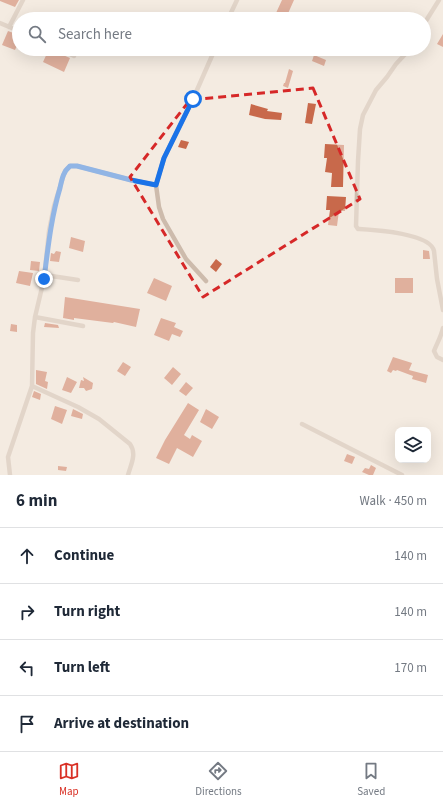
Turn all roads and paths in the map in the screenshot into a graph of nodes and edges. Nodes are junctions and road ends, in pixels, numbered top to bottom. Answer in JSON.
{"nodes":[{"id":1,"x":23,"y":0,"type":"edge"},
{"id":2,"x":238,"y":0,"type":"edge"},
{"id":3,"x":438,"y":0,"type":"edge"},
{"id":4,"x":17,"y":12,"type":"edge"},
{"id":5,"x":232,"y":12,"type":"edge"},
{"id":6,"x":431,"y":12,"type":"edge"},
{"id":7,"x":12,"y":21,"type":"edge"},
{"id":8,"x":0,"y":23,"type":"edge"},
{"id":9,"x":9,"y":27,"type":"junction"},
{"id":10,"x":12,"y":28,"type":"edge"},
{"id":11,"x":212,"y":56,"type":"edge"},
{"id":12,"x":403,"y":56,"type":"edge"},
{"id":13,"x":156,"y":185,"type":"junction"},
{"id":14,"x":45,"y":275,"type":"junction"},
{"id":15,"x":78,"y":280,"type":"dead end"},
{"id":16,"x":206,"y":281,"type":"dead end"},
{"id":17,"x":443,"y":310,"type":"edge"},
{"id":18,"x":35,"y":317,"type":"junction"},
{"id":19,"x":83,"y":326,"type":"dead end"},
{"id":20,"x":443,"y":328,"type":"edge"},
{"id":21,"x":443,"y":360,"type":"edge"},
{"id":22,"x":32,"y":386,"type":"junction"},
{"id":23,"x":302,"y":424,"type":"dead end"},
{"id":24,"x":10,"y":475,"type":"edge"},
{"id":25,"x":128,"y":475,"type":"edge"},
{"id":26,"x":402,"y":475,"type":"edge"}],
"edges":[{"from":1,"to":4,"type":"street"},
{"from":2,"to":5,"type":"street"},
{"from":3,"to":6,"type":"street"},
{"from":7,"to":9,"type":"street"},
{"from":8,"to":9,"type":"street"},
{"from":9,"to":10,"type":"street"},
{"from":11,"to":13,"type":"street"},
{"from":12,"to":17,"type":"street"},
{"from":13,"to":14,"type":"street"},
{"from":13,"to":16,"type":"street"},
{"from":14,"to":15,"type":"street"},
{"from":14,"to":18,"type":"street"},
{"from":18,"to":19,"type":"street"},
{"from":18,"to":22,"type":"street"},
{"from":20,"to":21,"type":"street"},
{"from":22,"to":24,"type":"street"},
{"from":22,"to":25,"type":"street"},
{"from":23,"to":26,"type":"street"}]}
